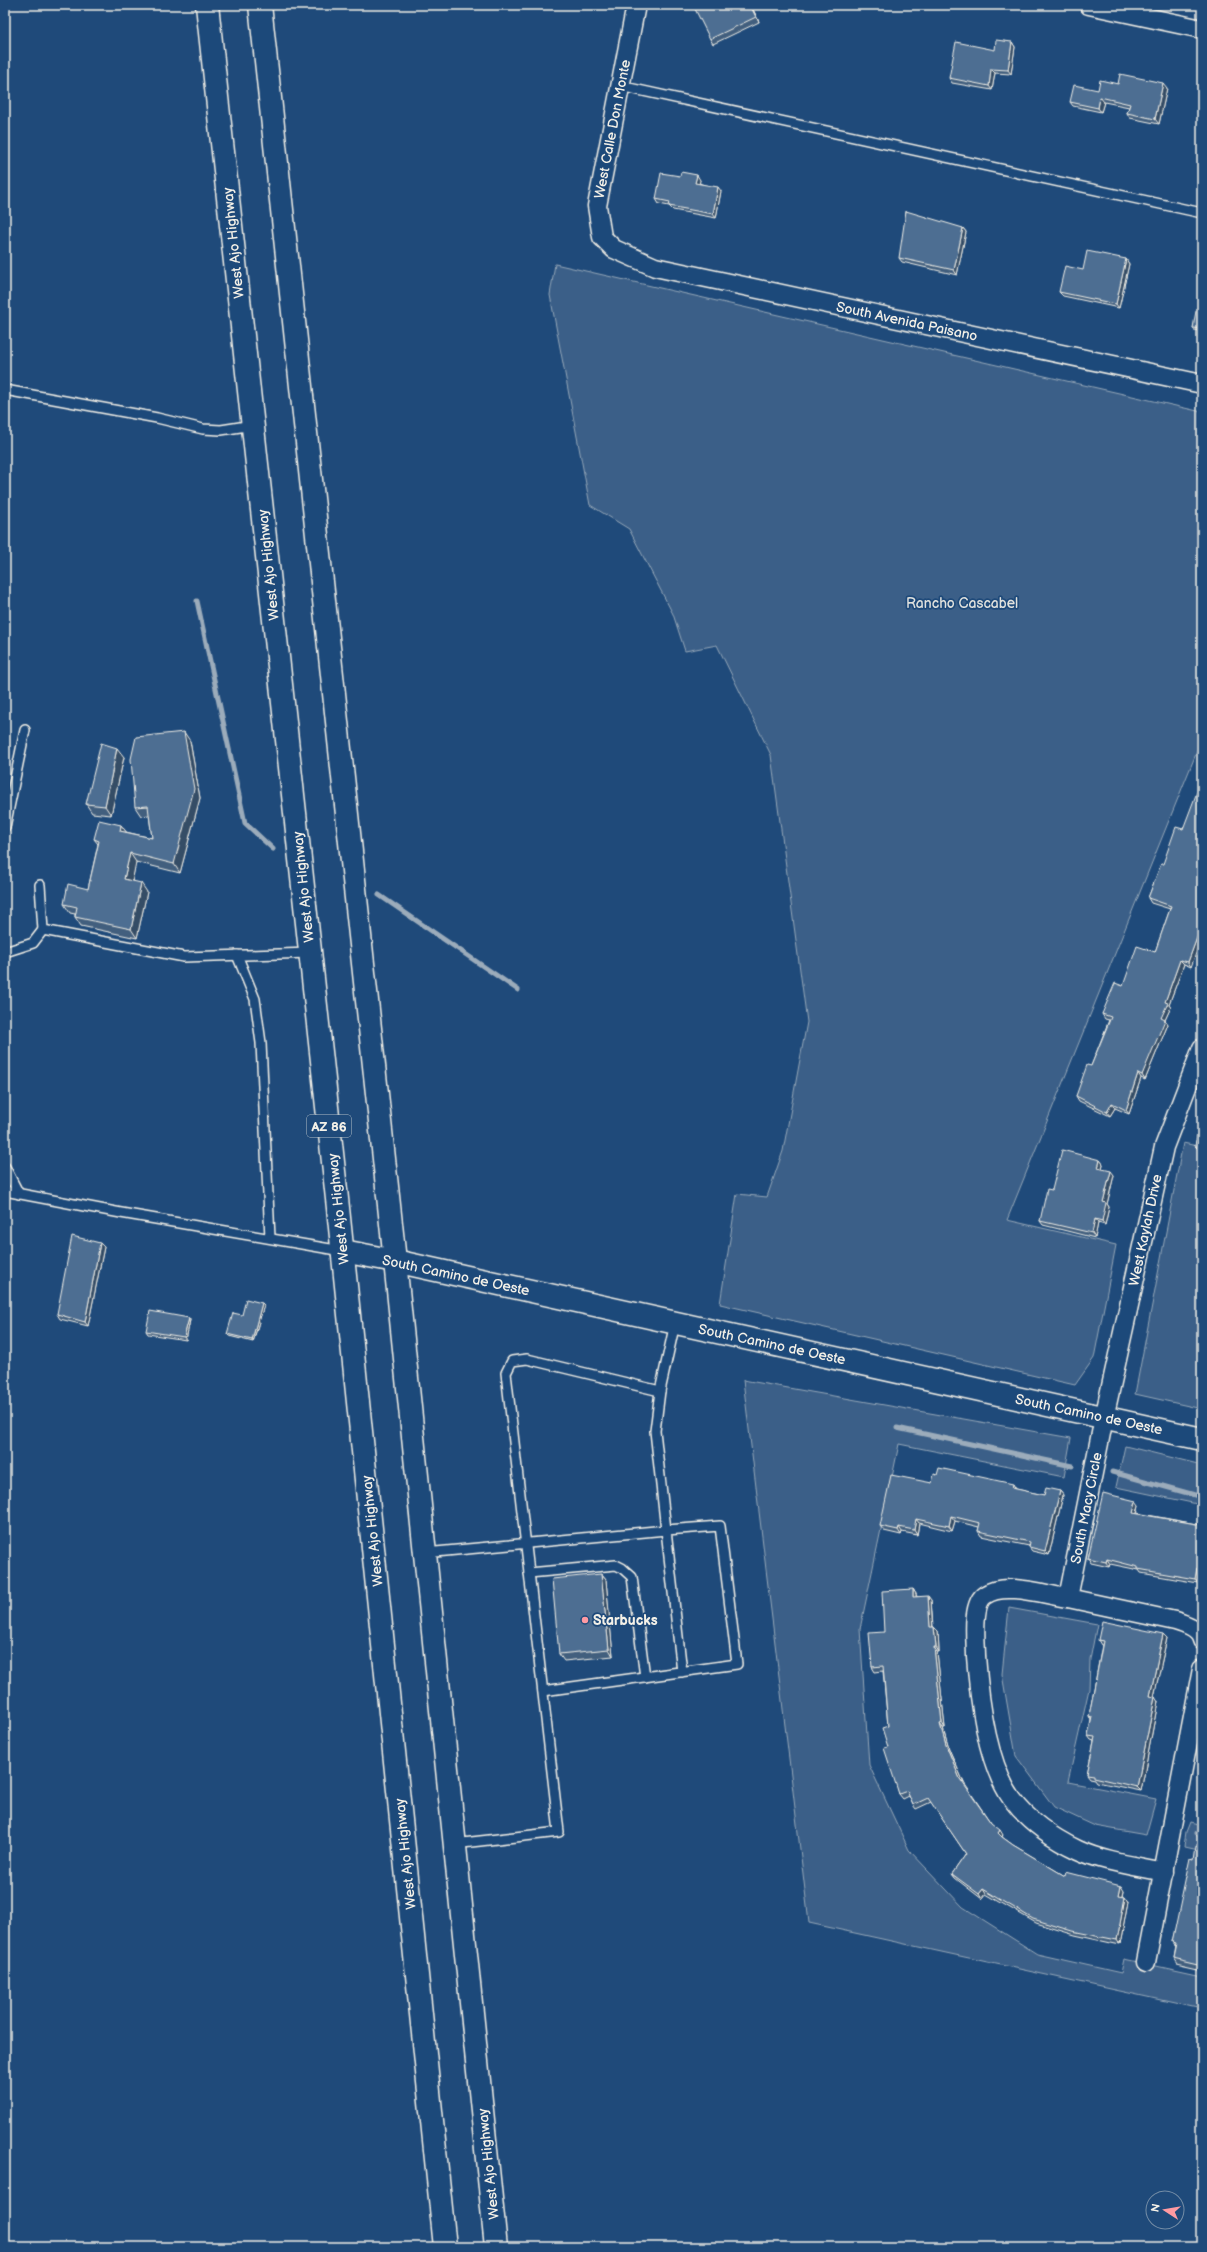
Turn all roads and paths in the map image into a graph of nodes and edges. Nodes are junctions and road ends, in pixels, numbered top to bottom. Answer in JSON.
{"nodes":[{"id":1,"x":207,"y":5,"type":"edge"},
{"id":2,"x":260,"y":5,"type":"edge"},
{"id":3,"x":636,"y":5,"type":"edge"},
{"id":4,"x":1089,"y":5,"type":"edge"},
{"id":5,"x":1202,"y":29,"type":"edge"},
{"id":6,"x":620,"y":86,"type":"junction"},
{"id":7,"x":1202,"y":213,"type":"edge"},
{"id":8,"x":614,"y":249,"type":"joint"},
{"id":9,"x":1202,"y":384,"type":"edge"},
{"id":10,"x":5,"y":390,"type":"edge"},
{"id":11,"x":253,"y":425,"type":"junction"},
{"id":12,"x":25,"y":730,"type":"dead end"},
{"id":13,"x":5,"y":827,"type":"edge"},
{"id":14,"x":40,"y":885,"type":"dead end"},
{"id":15,"x":43,"y":930,"type":"junction"},
{"id":16,"x":5,"y":952,"type":"edge"},
{"id":17,"x":310,"y":953,"type":"junction"},
{"id":18,"x":237,"y":955,"type":"junction"},
{"id":19,"x":1202,"y":1048,"type":"edge"},
{"id":20,"x":5,"y":1167,"type":"edge"},
{"id":21,"x":5,"y":1191,"type":"edge"},
{"id":22,"x":19,"y":1194,"type":"junction"},
{"id":23,"x":270,"y":1238,"type":"junction"},
{"id":24,"x":342,"y":1251,"type":"junction"},
{"id":25,"x":395,"y":1261,"type":"junction"},
{"id":26,"x":674,"y":1323,"type":"junction"},
{"id":27,"x":660,"y":1391,"type":"junction"},
{"id":28,"x":1104,"y":1418,"type":"junction"},
{"id":29,"x":1202,"y":1439,"type":"edge"},
{"id":30,"x":666,"y":1530,"type":"junction"},
{"id":31,"x":526,"y":1545,"type":"junction"},
{"id":32,"x":425,"y":1554,"type":"junction"},
{"id":33,"x":529,"y":1573,"type":"junction"},
{"id":34,"x":1068,"y":1598,"type":"junction"},
{"id":35,"x":1202,"y":1640,"type":"edge"},
{"id":36,"x":1202,"y":1669,"type":"edge"},
{"id":37,"x":682,"y":1672,"type":"junction"},
{"id":38,"x":645,"y":1677,"type":"junction"},
{"id":39,"x":543,"y":1691,"type":"junction"},
{"id":40,"x":454,"y":1844,"type":"junction"},
{"id":41,"x":1164,"y":1872,"type":"junction"},
{"id":42,"x":1146,"y":1962,"type":"dead end"},
{"id":43,"x":446,"y":2247,"type":"edge"},
{"id":44,"x":496,"y":2247,"type":"edge"}],
"edges":[{"from":1,"to":11,"type":"main road","name":"West Ajo Highway","number":"AZ 86"},
{"from":2,"to":25,"type":"main road","name":"West Ajo Highway"},
{"from":3,"to":6,"type":"street","name":"West Calle Don Monte"},
{"from":4,"to":5,"type":"street"},
{"from":6,"to":7,"type":"lane"},
{"from":6,"to":8,"type":"street","name":"West Calle Don Monte"},
{"from":8,"to":9,"type":"street","name":"South Avenida Paisano"},
{"from":10,"to":11,"type":"lane"},
{"from":11,"to":17,"type":"main road","name":"West Ajo Highway","number":"AZ 86"},
{"from":12,"to":13,"type":"lane"},
{"from":14,"to":15,"type":"lane"},
{"from":15,"to":16,"type":"lane"},
{"from":15,"to":18,"type":"lane"},
{"from":17,"to":18,"type":"lane"},
{"from":17,"to":24,"type":"main road","name":"West Ajo Highway","number":"AZ 86"},
{"from":18,"to":23,"type":"lane"},
{"from":19,"to":28,"type":"street","name":"West Kaylah Drive"},
{"from":20,"to":22,"type":"lane"},
{"from":21,"to":22,"type":"lane"},
{"from":22,"to":23,"type":"lane"},
{"from":23,"to":24,"type":"lane"},
{"from":24,"to":25,"type":"main road","name":"South Camino de Oeste"},
{"from":24,"to":43,"type":"main road","name":"West Ajo Highway","number":"AZ 86"},
{"from":25,"to":26,"type":"main road","name":"South Camino de Oeste"},
{"from":25,"to":32,"type":"main road","name":"West Ajo Highway"},
{"from":26,"to":27,"type":"lane"},
{"from":26,"to":28,"type":"main road","name":"South Camino de Oeste"},
{"from":27,"to":30,"type":"lane"},
{"from":27,"to":31,"type":"lane"},
{"from":28,"to":29,"type":"main road","name":"South Camino de Oeste"},
{"from":28,"to":34,"type":"street","name":"South Macy Circle"},
{"from":30,"to":31,"type":"lane"},
{"from":30,"to":37,"type":"lane"},
{"from":30,"to":37,"type":"lane"},
{"from":31,"to":32,"type":"lane"},
{"from":31,"to":33,"type":"lane"},
{"from":32,"to":40,"type":"main road","name":"West Ajo Highway"},
{"from":33,"to":38,"type":"lane"},
{"from":33,"to":39,"type":"lane"},
{"from":34,"to":35,"type":"street"},
{"from":34,"to":41,"type":"street"},
{"from":36,"to":41,"type":"street"},
{"from":37,"to":38,"type":"lane"},
{"from":38,"to":39,"type":"lane"},
{"from":39,"to":40,"type":"lane"},
{"from":40,"to":44,"type":"main road","name":"West Ajo Highway"},
{"from":41,"to":42,"type":"street"}]}
